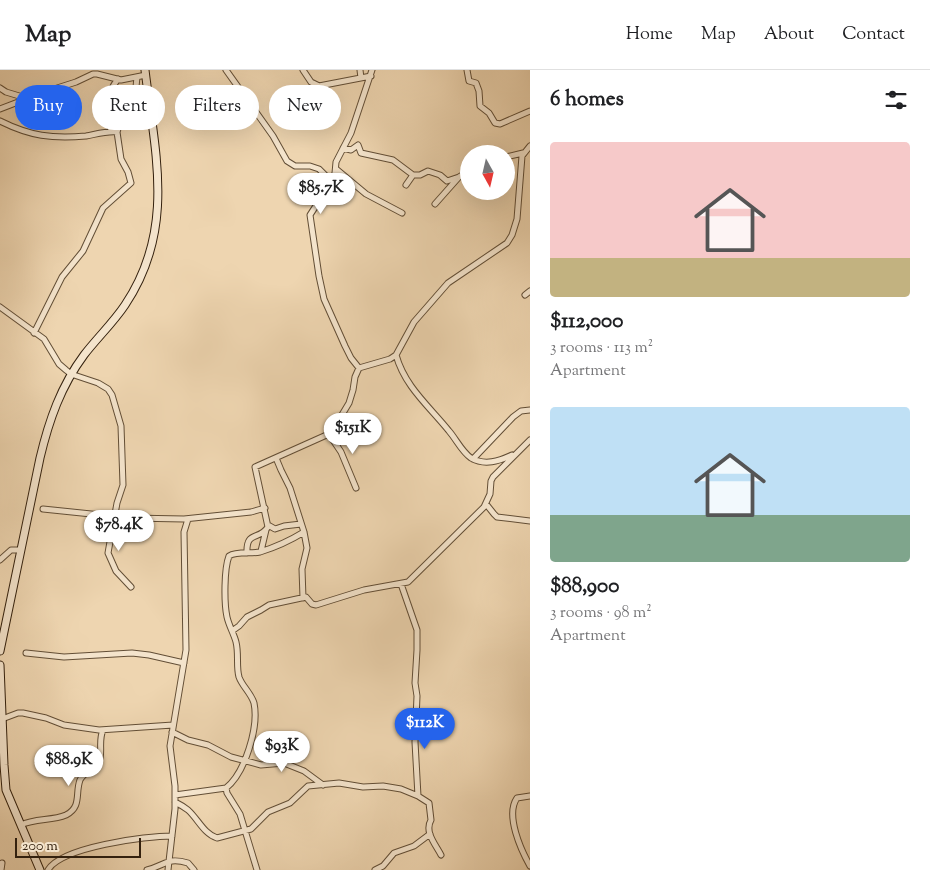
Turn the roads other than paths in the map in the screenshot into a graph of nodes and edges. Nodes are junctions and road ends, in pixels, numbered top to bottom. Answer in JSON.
{"nodes":[{"id":1,"x":226,"y":70,"type":"edge"},
{"id":2,"x":303,"y":70,"type":"edge"},
{"id":3,"x":360,"y":70,"type":"edge"},
{"id":4,"x":467,"y":70,"type":"edge"},
{"id":5,"x":145,"y":73,"type":"edge"},
{"id":6,"x":372,"y":73,"type":"edge"},
{"id":7,"x":137,"y":77,"type":"junction"},
{"id":8,"x":361,"y":78,"type":"junction"},
{"id":9,"x":118,"y":80,"type":"junction"},
{"id":10,"x":67,"y":85,"type":"edge"},
{"id":11,"x":0,"y":88,"type":"edge"},
{"id":12,"x":15,"y":95,"type":"edge"},
{"id":13,"x":15,"y":103,"type":"edge"},
{"id":14,"x":0,"y":109,"type":"edge"},
{"id":15,"x":530,"y":111,"type":"edge"},
{"id":16,"x":0,"y":121,"type":"edge"},
{"id":17,"x":114,"y":132,"type":"junction"},
{"id":18,"x":530,"y":146,"type":"edge"},
{"id":19,"x":343,"y":148,"type":"junction"},
{"id":20,"x":523,"y":153,"type":"junction"},
{"id":21,"x":515,"y":154,"type":"edge"},
{"id":22,"x":336,"y":169,"type":"junction"},
{"id":23,"x":413,"y":175,"type":"junction"},
{"id":24,"x":459,"y":177,"type":"joint"},
{"id":25,"x":332,"y":182,"type":"junction"},
{"id":26,"x":406,"y":185,"type":"dead end"},
{"id":27,"x":435,"y":204,"type":"dead end"},
{"id":28,"x":402,"y":213,"type":"dead end"},
{"id":29,"x":0,"y":307,"type":"edge"},
{"id":30,"x":34,"y":332,"type":"junction"},
{"id":31,"x":396,"y":355,"type":"junction"},
{"id":32,"x":359,"y":368,"type":"junction"},
{"id":33,"x":71,"y":374,"type":"junction"},
{"id":34,"x":530,"y":410,"type":"edge"},
{"id":35,"x":329,"y":434,"type":"junction"},
{"id":36,"x":530,"y":440,"type":"edge"},
{"id":37,"x":516,"y":454,"type":"junction"},
{"id":38,"x":276,"y":458,"type":"junction"},
{"id":39,"x":473,"y":459,"type":"junction"},
{"id":40,"x":356,"y":488,"type":"dead end"},
{"id":41,"x":486,"y":504,"type":"junction"},
{"id":42,"x":265,"y":508,"type":"junction"},
{"id":43,"x":42,"y":509,"type":"dead end"},
{"id":44,"x":115,"y":516,"type":"junction"},
{"id":45,"x":188,"y":519,"type":"junction"},
{"id":46,"x":530,"y":521,"type":"edge"},
{"id":47,"x":301,"y":524,"type":"junction"},
{"id":48,"x":267,"y":528,"type":"junction"},
{"id":49,"x":304,"y":532,"type":"junction"},
{"id":50,"x":20,"y":550,"type":"junction"},
{"id":51,"x":262,"y":551,"type":"junction"},
{"id":52,"x":247,"y":553,"type":"junction"},
{"id":53,"x":0,"y":560,"type":"edge"},
{"id":54,"x":401,"y":584,"type":"junction"},
{"id":55,"x":131,"y":587,"type":"dead end"},
{"id":56,"x":303,"y":598,"type":"junction"},
{"id":57,"x":232,"y":631,"type":"junction"},
{"id":58,"x":0,"y":651,"type":"edge"},
{"id":59,"x":26,"y":653,"type":"dead end"},
{"id":60,"x":184,"y":663,"type":"junction"},
{"id":61,"x":0,"y":665,"type":"edge"},
{"id":62,"x":2,"y":719,"type":"junction"},
{"id":63,"x":173,"y":729,"type":"junction"},
{"id":64,"x":103,"y":730,"type":"junction"},
{"id":65,"x":244,"y":760,"type":"junction"},
{"id":66,"x":323,"y":785,"type":"junction"},
{"id":67,"x":226,"y":788,"type":"junction"},
{"id":68,"x":3,"y":791,"type":"edge"},
{"id":69,"x":175,"y":795,"type":"junction"},
{"id":70,"x":418,"y":796,"type":"junction"},
{"id":71,"x":530,"y":796,"type":"edge"},
{"id":72,"x":175,"y":802,"type":"junction"},
{"id":73,"x":21,"y":825,"type":"junction"},
{"id":74,"x":246,"y":831,"type":"junction"},
{"id":75,"x":430,"y":834,"type":"junction"},
{"id":76,"x":172,"y":836,"type":"junction"},
{"id":77,"x":441,"y":855,"type":"dead end"},
{"id":78,"x":169,"y":860,"type":"junction"},
{"id":79,"x":2,"y":863,"type":"dead end"},
{"id":80,"x":530,"y":866,"type":"edge"},
{"id":81,"x":1,"y":870,"type":"edge"},
{"id":82,"x":40,"y":870,"type":"edge"},
{"id":83,"x":48,"y":870,"type":"edge"},
{"id":84,"x":147,"y":870,"type":"edge"},
{"id":85,"x":168,"y":870,"type":"edge"},
{"id":86,"x":194,"y":870,"type":"edge"},
{"id":87,"x":257,"y":870,"type":"edge"},
{"id":88,"x":375,"y":870,"type":"edge"}],
"edges":[{"from":1,"to":25,"type":"street"},
{"from":2,"to":8,"type":"street"},
{"from":3,"to":8,"type":"street"},
{"from":4,"to":15,"type":"street"},
{"from":5,"to":7,"type":"street"},
{"from":5,"to":33,"type":"main road"},
{"from":6,"to":8,"type":"street"},
{"from":6,"to":19,"type":"street"},
{"from":7,"to":9,"type":"street"},
{"from":7,"to":17,"type":"street"},
{"from":9,"to":10,"type":"street"},
{"from":9,"to":17,"type":"street"},
{"from":11,"to":12,"type":"street"},
{"from":13,"to":14,"type":"street"},
{"from":16,"to":17,"type":"street"},
{"from":17,"to":30,"type":"street"},
{"from":18,"to":20,"type":"street"},
{"from":19,"to":22,"type":"street"},
{"from":19,"to":23,"type":"street"},
{"from":20,"to":21,"type":"street"},
{"from":20,"to":31,"type":"street"},
{"from":22,"to":25,"type":"street"},
{"from":22,"to":28,"type":"street"},
{"from":23,"to":24,"type":"street"},
{"from":23,"to":26,"type":"street"},
{"from":24,"to":27,"type":"street"},
{"from":25,"to":32,"type":"street"},
{"from":29,"to":30,"type":"street"},
{"from":30,"to":33,"type":"street"},
{"from":31,"to":32,"type":"street"},
{"from":31,"to":39,"type":"street"},
{"from":32,"to":35,"type":"street"},
{"from":33,"to":44,"type":"street"},
{"from":33,"to":50,"type":"main road"},
{"from":34,"to":39,"type":"street"},
{"from":35,"to":38,"type":"street"},
{"from":35,"to":40,"type":"street"},
{"from":36,"to":37,"type":"street"},
{"from":37,"to":39,"type":"street"},
{"from":37,"to":41,"type":"street"},
{"from":38,"to":42,"type":"street"},
{"from":38,"to":47,"type":"street"},
{"from":41,"to":46,"type":"street"},
{"from":41,"to":54,"type":"street"},
{"from":42,"to":45,"type":"street"},
{"from":42,"to":48,"type":"street"},
{"from":43,"to":44,"type":"street"},
{"from":44,"to":45,"type":"street"},
{"from":44,"to":55,"type":"street"},
{"from":45,"to":60,"type":"street"},
{"from":47,"to":48,"type":"street"},
{"from":47,"to":49,"type":"street"},
{"from":48,"to":51,"type":"street"},
{"from":48,"to":52,"type":"street"},
{"from":49,"to":51,"type":"street"},
{"from":49,"to":56,"type":"street"},
{"from":50,"to":53,"type":"street"},
{"from":50,"to":58,"type":"main road"},
{"from":51,"to":52,"type":"street"},
{"from":52,"to":57,"type":"street"},
{"from":54,"to":56,"type":"street"},
{"from":54,"to":70,"type":"street"},
{"from":56,"to":57,"type":"street"},
{"from":57,"to":65,"type":"street"},
{"from":59,"to":60,"type":"street"},
{"from":60,"to":63,"type":"street"},
{"from":61,"to":62,"type":"main road"},
{"from":62,"to":64,"type":"street"},
{"from":62,"to":68,"type":"main road"},
{"from":63,"to":64,"type":"street"},
{"from":63,"to":65,"type":"street"},
{"from":63,"to":69,"type":"street"},
{"from":64,"to":73,"type":"street"},
{"from":65,"to":66,"type":"street"},
{"from":65,"to":67,"type":"street"},
{"from":66,"to":70,"type":"street"},
{"from":66,"to":74,"type":"street"},
{"from":67,"to":69,"type":"street"},
{"from":67,"to":74,"type":"street"},
{"from":68,"to":73,"type":"main road"},
{"from":69,"to":72,"type":"street"},
{"from":70,"to":75,"type":"street"},
{"from":71,"to":80,"type":"street"},
{"from":72,"to":74,"type":"street"},
{"from":72,"to":76,"type":"street"},
{"from":73,"to":82,"type":"main road"},
{"from":74,"to":87,"type":"street"},
{"from":75,"to":77,"type":"street"},
{"from":75,"to":88,"type":"street"},
{"from":76,"to":78,"type":"street"},
{"from":76,"to":83,"type":"street"},
{"from":78,"to":84,"type":"street"},
{"from":78,"to":85,"type":"street"},
{"from":78,"to":86,"type":"street"},
{"from":79,"to":81,"type":"street"}]}
